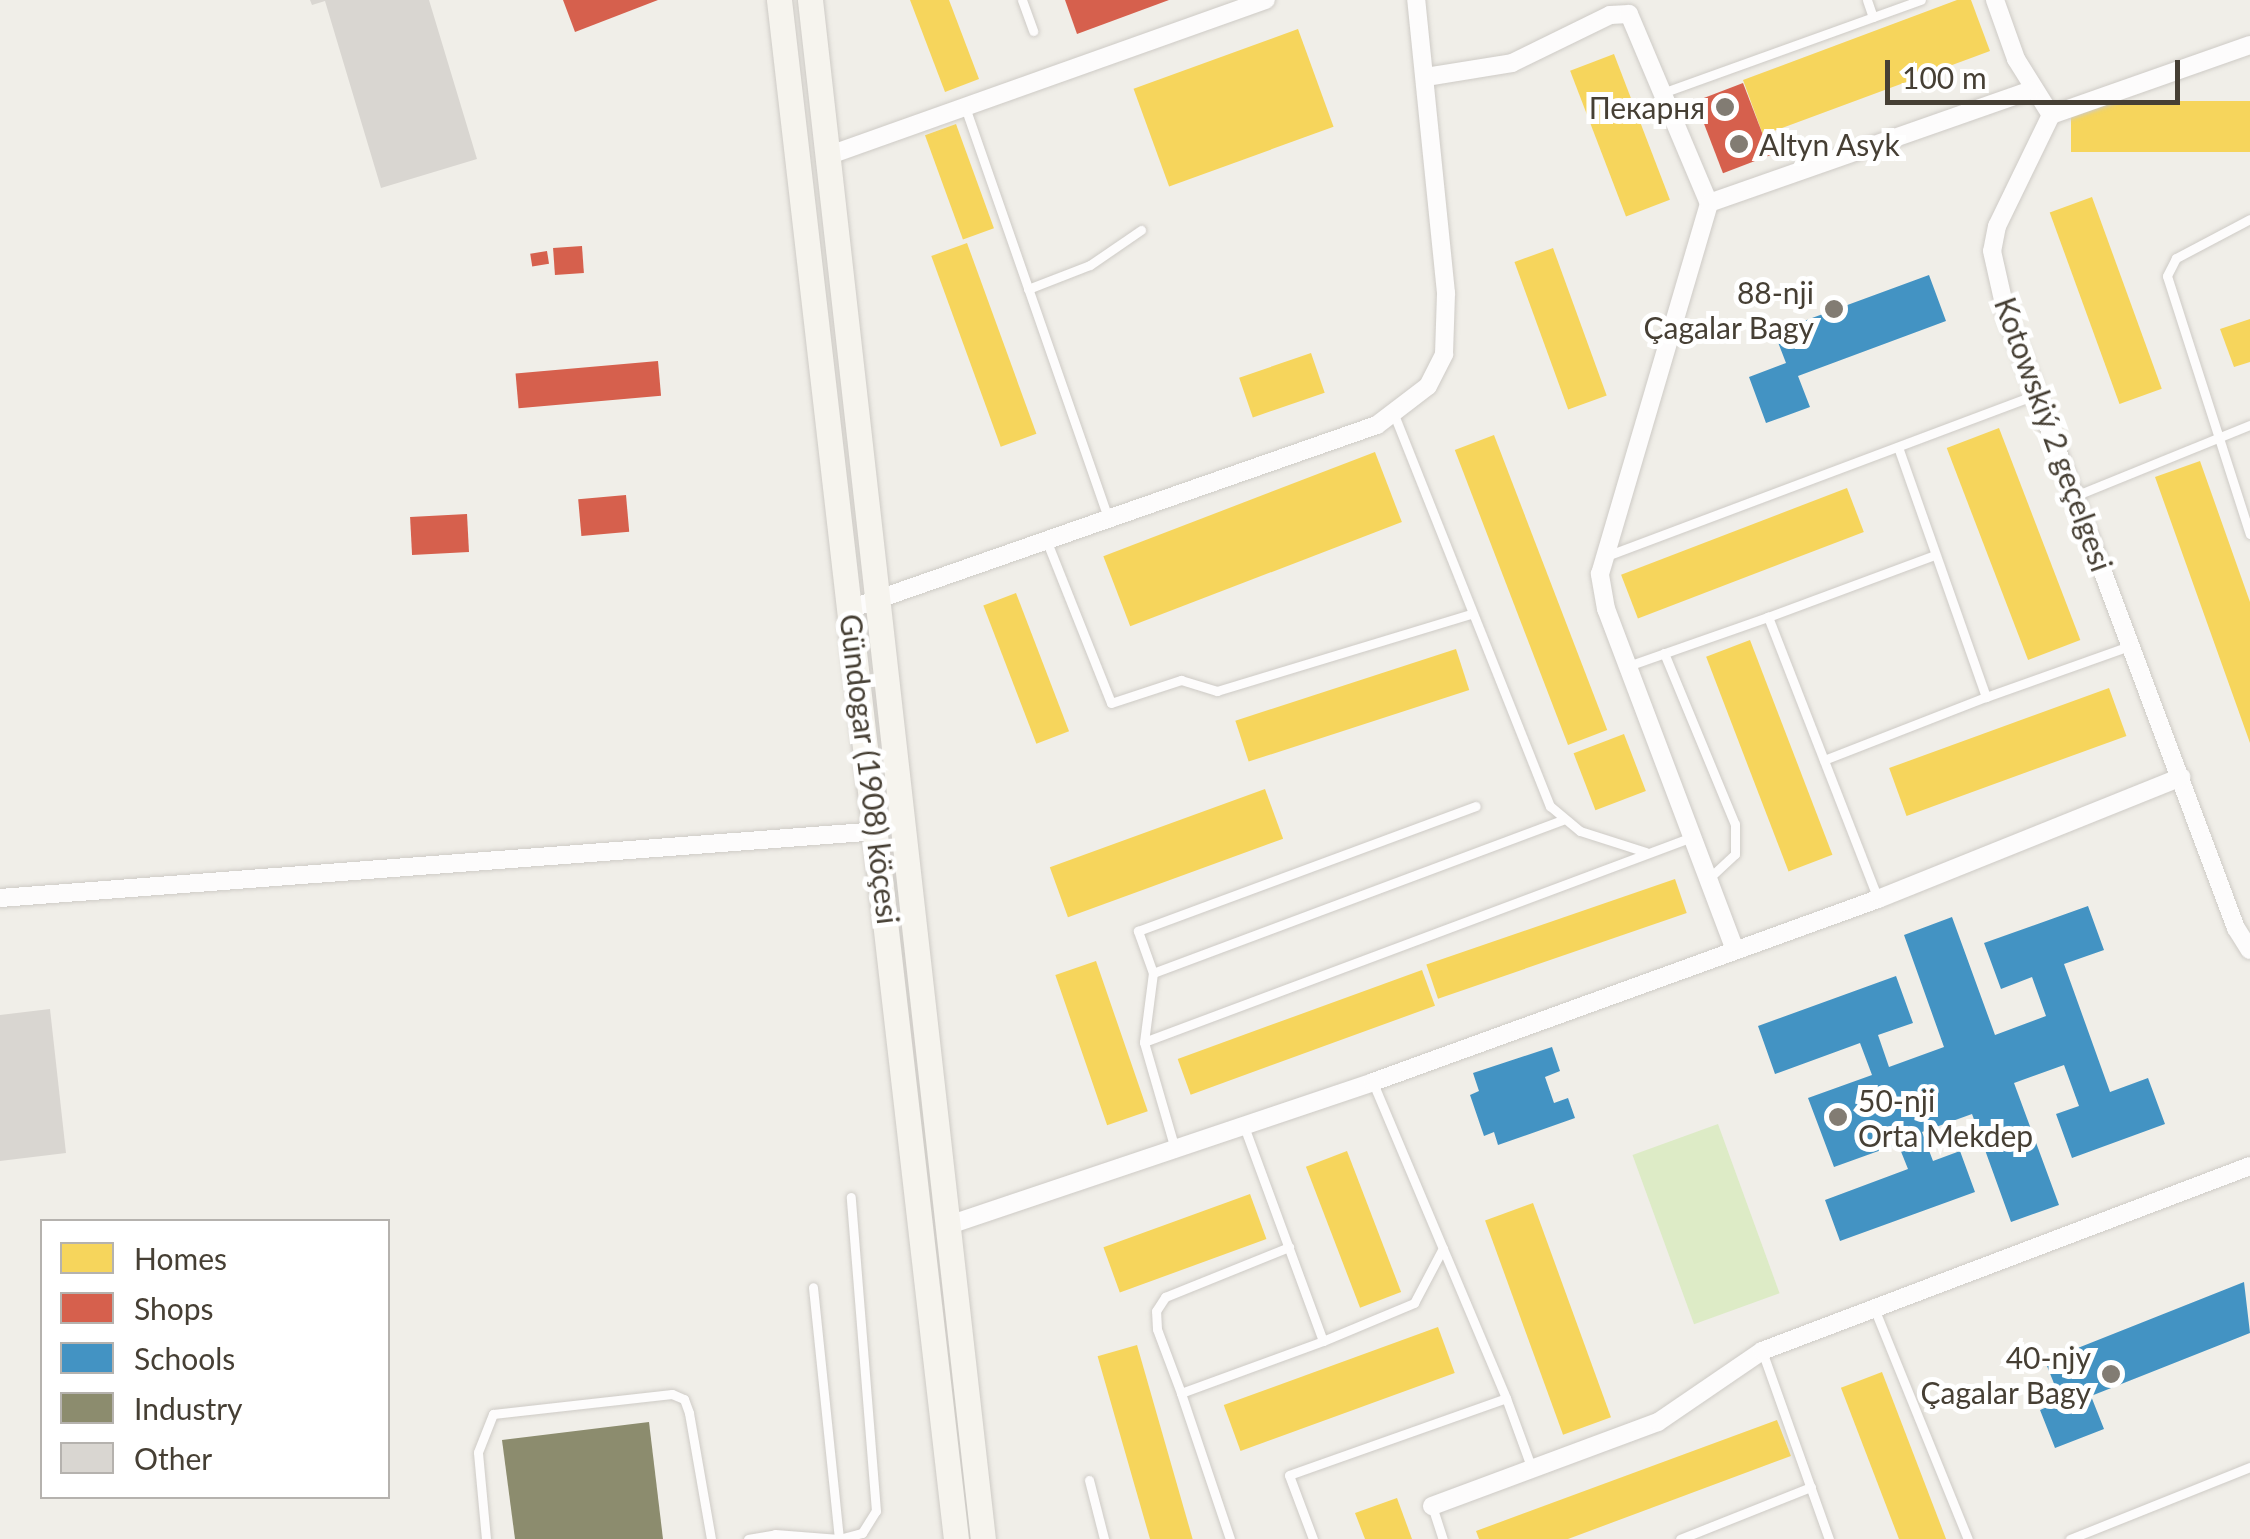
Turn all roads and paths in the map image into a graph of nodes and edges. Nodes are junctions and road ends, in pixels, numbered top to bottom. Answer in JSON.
{"nodes":[{"id":1,"x":780,"y":0,"type":"edge"},
{"id":2,"x":810,"y":0,"type":"edge"},
{"id":3,"x":1022,"y":0,"type":"edge"},
{"id":4,"x":1266,"y":0,"type":"edge"},
{"id":5,"x":1416,"y":0,"type":"edge"},
{"id":6,"x":1867,"y":0,"type":"edge"},
{"id":7,"x":1921,"y":0,"type":"edge"},
{"id":8,"x":1995,"y":0,"type":"edge"},
{"id":9,"x":1873,"y":16,"type":"junction"},
{"id":10,"x":1033,"y":31,"type":"dead end"},
{"id":11,"x":2250,"y":45,"type":"edge"},
{"id":12,"x":1426,"y":77,"type":"junction"},
{"id":13,"x":2031,"y":90,"type":"junction"},
{"id":14,"x":1665,"y":92,"type":"junction"},
{"id":15,"x":965,"y":107,"type":"junction"},
{"id":16,"x":2051,"y":115,"type":"junction"},
{"id":17,"x":828,"y":156,"type":"junction"},
{"id":18,"x":1710,"y":203,"type":"junction"},
{"id":19,"x":2250,"y":218,"type":"edge"},
{"id":20,"x":1141,"y":230,"type":"dead end"},
{"id":21,"x":1028,"y":288,"type":"junction"},
{"id":22,"x":2037,"y":394,"type":"junction"},
{"id":23,"x":1395,"y":417,"type":"junction"},
{"id":24,"x":2250,"y":425,"type":"edge"},
{"id":25,"x":2224,"y":440,"type":"junction"},
{"id":26,"x":1898,"y":446,"type":"junction"},
{"id":27,"x":2075,"y":496,"type":"junction"},
{"id":28,"x":1109,"y":520,"type":"junction"},
{"id":29,"x":2250,"y":534,"type":"edge"},
{"id":30,"x":1046,"y":542,"type":"junction"},
{"id":31,"x":1935,"y":555,"type":"junction"},
{"id":32,"x":1603,"y":557,"type":"junction"},
{"id":33,"x":881,"y":602,"type":"junction"},
{"id":34,"x":850,"y":609,"type":"junction"},
{"id":35,"x":1470,"y":614,"type":"junction"},
{"id":36,"x":1768,"y":617,"type":"junction"},
{"id":37,"x":2132,"y":645,"type":"junction"},
{"id":38,"x":1664,"y":653,"type":"junction"},
{"id":39,"x":1628,"y":666,"type":"junction"},
{"id":40,"x":1986,"y":697,"type":"junction"},
{"id":41,"x":1824,"y":760,"type":"junction"},
{"id":42,"x":2181,"y":777,"type":"junction"},
{"id":43,"x":1476,"y":806,"type":"dead end"},
{"id":44,"x":1562,"y":820,"type":"junction"},
{"id":45,"x":879,"y":831,"type":"junction"},
{"id":46,"x":1692,"y":837,"type":"junction"},
{"id":47,"x":1648,"y":853,"type":"junction"},
{"id":48,"x":1708,"y":879,"type":"junction"},
{"id":49,"x":0,"y":898,"type":"edge"},
{"id":50,"x":1878,"y":899,"type":"junction"},
{"id":51,"x":1735,"y":950,"type":"junction"},
{"id":52,"x":2250,"y":950,"type":"edge"},
{"id":53,"x":1153,"y":973,"type":"junction"},
{"id":54,"x":1144,"y":1042,"type":"junction"},
{"id":55,"x":1373,"y":1082,"type":"junction"},
{"id":56,"x":1244,"y":1126,"type":"junction"},
{"id":57,"x":1175,"y":1149,"type":"junction"},
{"id":58,"x":2250,"y":1166,"type":"edge"},
{"id":59,"x":851,"y":1197,"type":"dead end"},
{"id":60,"x":949,"y":1225,"type":"junction"},
{"id":61,"x":922,"y":1230,"type":"junction"},
{"id":62,"x":1289,"y":1247,"type":"junction"},
{"id":63,"x":1443,"y":1248,"type":"junction"},
{"id":64,"x":813,"y":1287,"type":"dead end"},
{"id":65,"x":1874,"y":1308,"type":"junction"},
{"id":66,"x":1323,"y":1340,"type":"junction"},
{"id":67,"x":1762,"y":1351,"type":"junction"},
{"id":68,"x":1181,"y":1393,"type":"junction"},
{"id":69,"x":1506,"y":1398,"type":"junction"},
{"id":70,"x":2250,"y":1467,"type":"edge"},
{"id":71,"x":1532,"y":1469,"type":"junction"},
{"id":72,"x":1089,"y":1480,"type":"dead end"},
{"id":73,"x":1812,"y":1487,"type":"junction"},
{"id":74,"x":1432,"y":1506,"type":"joint"},
{"id":75,"x":2082,"y":1536,"type":"edge"},
{"id":76,"x":486,"y":1539,"type":"edge"},
{"id":77,"x":711,"y":1539,"type":"edge"},
{"id":78,"x":748,"y":1539,"type":"edge"},
{"id":79,"x":839,"y":1539,"type":"edge"},
{"id":80,"x":956,"y":1539,"type":"edge"},
{"id":81,"x":983,"y":1539,"type":"edge"},
{"id":82,"x":1104,"y":1539,"type":"edge"},
{"id":83,"x":1230,"y":1539,"type":"edge"},
{"id":84,"x":1313,"y":1539,"type":"edge"},
{"id":85,"x":1443,"y":1539,"type":"edge"},
{"id":86,"x":1680,"y":1539,"type":"edge"},
{"id":87,"x":1829,"y":1539,"type":"edge"},
{"id":88,"x":1968,"y":1539,"type":"edge"},
{"id":89,"x":2070,"y":1539,"type":"edge"}],
"edges":[{"from":1,"to":34,"type":"main road","name":"Gündogar (1908) köçesi"},
{"from":2,"to":17,"type":"main road","name":"Gündogar (1908) köçesi"},
{"from":3,"to":10,"type":"lane"},
{"from":4,"to":15,"type":"street"},
{"from":5,"to":12,"type":"street"},
{"from":6,"to":9,"type":"lane"},
{"from":7,"to":9,"type":"lane"},
{"from":8,"to":13,"type":"street"},
{"from":9,"to":14,"type":"lane"},
{"from":11,"to":16,"type":"street"},
{"from":12,"to":14,"type":"street"},
{"from":12,"to":23,"type":"street"},
{"from":13,"to":16,"type":"street"},
{"from":13,"to":18,"type":"street"},
{"from":14,"to":18,"type":"street"},
{"from":15,"to":17,"type":"street"},
{"from":15,"to":21,"type":"lane"},
{"from":16,"to":22,"type":"street","name":"Kotowskiý 2 geçelgesi"},
{"from":17,"to":33,"type":"main road","name":"Gündogar (1908) köçesi"},
{"from":18,"to":32,"type":"street"},
{"from":19,"to":25,"type":"lane"},
{"from":20,"to":21,"type":"lane"},
{"from":21,"to":28,"type":"lane"},
{"from":22,"to":26,"type":"lane"},
{"from":22,"to":27,"type":"street","name":"Kotowskiý 2 geçelgesi"},
{"from":23,"to":28,"type":"street"},
{"from":23,"to":35,"type":"lane"},
{"from":24,"to":25,"type":"lane"},
{"from":25,"to":27,"type":"lane"},
{"from":25,"to":29,"type":"lane"},
{"from":26,"to":31,"type":"lane"},
{"from":26,"to":32,"type":"lane"},
{"from":27,"to":37,"type":"street","name":"Kotowskiý 2 geçelgesi"},
{"from":28,"to":30,"type":"street"},
{"from":30,"to":33,"type":"street"},
{"from":30,"to":35,"type":"lane"},
{"from":31,"to":36,"type":"lane"},
{"from":31,"to":40,"type":"lane"},
{"from":32,"to":39,"type":"street"},
{"from":33,"to":34,"type":"street"},
{"from":33,"to":60,"type":"main road","name":"Gündogar (1908) köçesi"},
{"from":34,"to":45,"type":"main road","name":"Gündogar (1908) köçesi"},
{"from":35,"to":44,"type":"lane"},
{"from":36,"to":38,"type":"lane"},
{"from":36,"to":41,"type":"lane"},
{"from":37,"to":40,"type":"lane"},
{"from":37,"to":42,"type":"street","name":"Kotowskiý 2 geçelgesi"},
{"from":38,"to":39,"type":"lane"},
{"from":38,"to":48,"type":"lane"},
{"from":39,"to":46,"type":"street"},
{"from":40,"to":41,"type":"lane"},
{"from":41,"to":50,"type":"lane"},
{"from":42,"to":50,"type":"street"},
{"from":42,"to":52,"type":"street","name":"Kotowskiý 2 geçelgesi"},
{"from":43,"to":53,"type":"lane"},
{"from":44,"to":47,"type":"lane"},
{"from":44,"to":53,"type":"lane"},
{"from":45,"to":49,"type":"street"},
{"from":45,"to":61,"type":"main road","name":"Gündogar (1908) köçesi"},
{"from":46,"to":47,"type":"lane"},
{"from":46,"to":48,"type":"street"},
{"from":47,"to":54,"type":"lane"},
{"from":48,"to":51,"type":"street"},
{"from":50,"to":51,"type":"street"},
{"from":51,"to":55,"type":"street"},
{"from":53,"to":54,"type":"lane"},
{"from":54,"to":57,"type":"lane"},
{"from":55,"to":56,"type":"street"},
{"from":55,"to":63,"type":"lane"},
{"from":56,"to":57,"type":"street"},
{"from":56,"to":62,"type":"lane"},
{"from":57,"to":60,"type":"street"},
{"from":58,"to":65,"type":"street"},
{"from":59,"to":79,"type":"lane"},
{"from":60,"to":61,"type":"main road"},
{"from":60,"to":81,"type":"main road","name":"Gündogar (1908) köçesi"},
{"from":61,"to":80,"type":"main road","name":"Gündogar (1908) köçesi"},
{"from":62,"to":66,"type":"lane"},
{"from":62,"to":68,"type":"lane"},
{"from":63,"to":66,"type":"lane"},
{"from":63,"to":69,"type":"lane"},
{"from":64,"to":79,"type":"lane"},
{"from":65,"to":67,"type":"street"},
{"from":65,"to":88,"type":"lane"},
{"from":66,"to":68,"type":"lane"},
{"from":67,"to":71,"type":"street"},
{"from":67,"to":73,"type":"lane"},
{"from":68,"to":83,"type":"lane"},
{"from":69,"to":71,"type":"lane"},
{"from":69,"to":84,"type":"lane"},
{"from":70,"to":75,"type":"lane"},
{"from":71,"to":74,"type":"street"},
{"from":72,"to":82,"type":"lane"},
{"from":73,"to":86,"type":"lane"},
{"from":73,"to":87,"type":"lane"},
{"from":74,"to":85,"type":"lane"},
{"from":75,"to":89,"type":"lane"},
{"from":76,"to":77,"type":"lane"},
{"from":78,"to":79,"type":"lane"}]}
